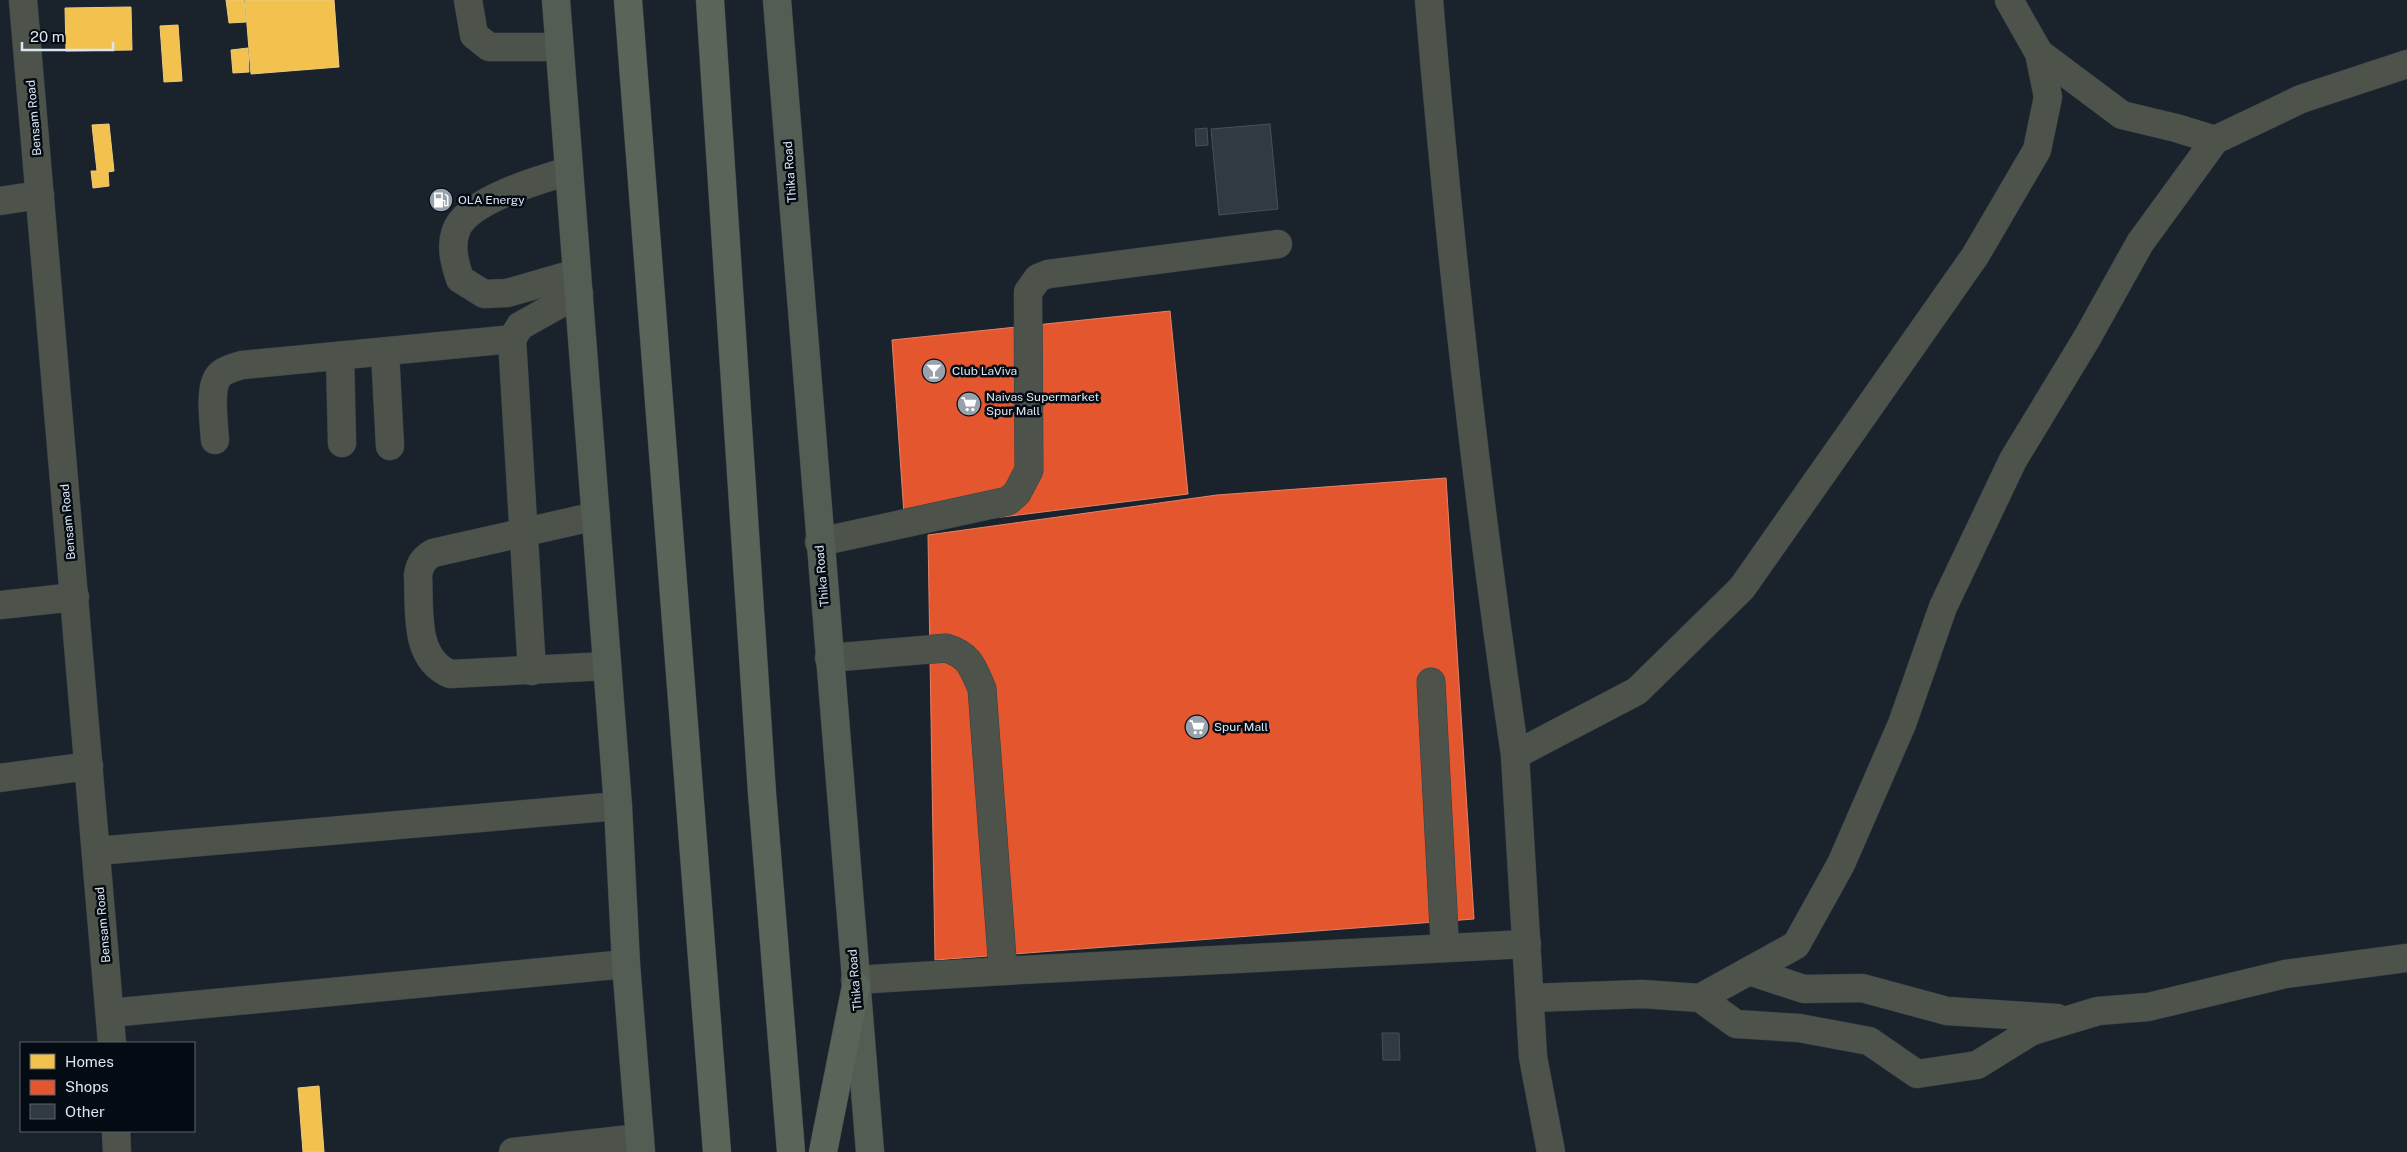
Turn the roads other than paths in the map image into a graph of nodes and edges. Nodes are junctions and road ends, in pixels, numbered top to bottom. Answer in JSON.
{"nodes":[{"id":1,"x":23,"y":0,"type":"edge"},
{"id":2,"x":468,"y":0,"type":"edge"},
{"id":3,"x":556,"y":0,"type":"edge"},
{"id":4,"x":628,"y":0,"type":"edge"},
{"id":5,"x":710,"y":0,"type":"edge"},
{"id":6,"x":777,"y":0,"type":"edge"},
{"id":7,"x":1429,"y":0,"type":"edge"},
{"id":8,"x":2009,"y":0,"type":"edge"},
{"id":9,"x":559,"y":47,"type":"junction"},
{"id":10,"x":2039,"y":54,"type":"junction"},
{"id":11,"x":2407,"y":64,"type":"edge"},
{"id":12,"x":2215,"y":140,"type":"junction"},
{"id":13,"x":569,"y":171,"type":"junction"},
{"id":14,"x":40,"y":195,"type":"junction"},
{"id":15,"x":0,"y":201,"type":"edge"},
{"id":16,"x":1278,"y":244,"type":"dead end"},
{"id":17,"x":578,"y":283,"type":"junction"},
{"id":18,"x":512,"y":339,"type":"junction"},
{"id":19,"x":385,"y":352,"type":"junction"},
{"id":20,"x":340,"y":356,"type":"junction"},
{"id":21,"x":215,"y":440,"type":"dead end"},
{"id":22,"x":342,"y":443,"type":"dead end"},
{"id":23,"x":390,"y":446,"type":"dead end"},
{"id":24,"x":596,"y":516,"type":"junction"},
{"id":25,"x":523,"y":531,"type":"junction"},
{"id":26,"x":819,"y":542,"type":"junction"},
{"id":27,"x":75,"y":597,"type":"junction"},
{"id":28,"x":0,"y":605,"type":"edge"},
{"id":29,"x":829,"y":658,"type":"junction"},
{"id":30,"x":607,"y":666,"type":"junction"},
{"id":31,"x":532,"y":671,"type":"junction"},
{"id":32,"x":1432,"y":682,"type":"dead end"},
{"id":33,"x":1515,"y":755,"type":"junction"},
{"id":34,"x":89,"y":766,"type":"junction"},
{"id":35,"x":0,"y":778,"type":"edge"},
{"id":36,"x":618,"y":806,"type":"junction"},
{"id":37,"x":97,"y":851,"type":"junction"},
{"id":38,"x":1527,"y":944,"type":"junction"},
{"id":39,"x":1445,"y":948,"type":"junction"},
{"id":40,"x":2407,"y":958,"type":"edge"},
{"id":41,"x":626,"y":964,"type":"junction"},
{"id":42,"x":1003,"y":971,"type":"junction"},
{"id":43,"x":1749,"y":971,"type":"junction"},
{"id":44,"x":855,"y":983,"type":"junction"},
{"id":45,"x":1530,"y":998,"type":"junction"},
{"id":46,"x":1700,"y":998,"type":"junction"},
{"id":47,"x":110,"y":1013,"type":"junction"},
{"id":48,"x":2071,"y":1018,"type":"junction"},
{"id":49,"x":112,"y":1042,"type":"edge"},
{"id":50,"x":116,"y":1132,"type":"edge"},
{"id":51,"x":641,"y":1145,"type":"edge"},
{"id":52,"x":117,"y":1152,"type":"edge"},
{"id":53,"x":513,"y":1152,"type":"edge"},
{"id":54,"x":717,"y":1152,"type":"edge"},
{"id":55,"x":791,"y":1152,"type":"edge"},
{"id":56,"x":823,"y":1152,"type":"edge"},
{"id":57,"x":870,"y":1152,"type":"edge"},
{"id":58,"x":1551,"y":1152,"type":"edge"}],
"edges":[{"from":1,"to":14,"type":"street","name":"Bensam Road"},
{"from":2,"to":9,"type":"street"},
{"from":3,"to":9,"type":"main road"},
{"from":4,"to":54,"type":"highway"},
{"from":5,"to":55,"type":"highway"},
{"from":6,"to":26,"type":"main road","name":"Thika Road"},
{"from":7,"to":33,"type":"street"},
{"from":8,"to":10,"type":"street"},
{"from":9,"to":13,"type":"main road"},
{"from":10,"to":12,"type":"street"},
{"from":10,"to":33,"type":"street"},
{"from":11,"to":12,"type":"street"},
{"from":12,"to":43,"type":"street"},
{"from":13,"to":17,"type":"main road"},
{"from":13,"to":17,"type":"street"},
{"from":14,"to":15,"type":"street"},
{"from":14,"to":27,"type":"street","name":"Bensam Road"},
{"from":16,"to":26,"type":"street"},
{"from":17,"to":18,"type":"street"},
{"from":17,"to":24,"type":"main road"},
{"from":18,"to":19,"type":"street"},
{"from":18,"to":25,"type":"street"},
{"from":19,"to":20,"type":"street"},
{"from":19,"to":23,"type":"street"},
{"from":20,"to":21,"type":"street"},
{"from":20,"to":22,"type":"street"},
{"from":24,"to":25,"type":"street"},
{"from":24,"to":30,"type":"main road"},
{"from":25,"to":31,"type":"street"},
{"from":25,"to":31,"type":"street"},
{"from":26,"to":29,"type":"main road","name":"Thika Road"},
{"from":27,"to":28,"type":"street"},
{"from":27,"to":34,"type":"street","name":"Bensam Road"},
{"from":29,"to":42,"type":"street"},
{"from":29,"to":44,"type":"main road","name":"Thika Road"},
{"from":30,"to":31,"type":"street"},
{"from":30,"to":36,"type":"main road"},
{"from":32,"to":39,"type":"street"},
{"from":33,"to":38,"type":"street"},
{"from":34,"to":35,"type":"street"},
{"from":34,"to":37,"type":"street","name":"Bensam Road"},
{"from":36,"to":37,"type":"street"},
{"from":36,"to":41,"type":"main road"},
{"from":37,"to":47,"type":"street","name":"Bensam Road"},
{"from":38,"to":39,"type":"street"},
{"from":38,"to":45,"type":"street"},
{"from":39,"to":42,"type":"street"},
{"from":40,"to":48,"type":"street"},
{"from":41,"to":47,"type":"street"},
{"from":41,"to":51,"type":"main road"},
{"from":42,"to":44,"type":"street"},
{"from":43,"to":46,"type":"street"},
{"from":43,"to":48,"type":"street"},
{"from":44,"to":56,"type":"highway"},
{"from":44,"to":57,"type":"main road","name":"Thika Road"},
{"from":45,"to":46,"type":"street"},
{"from":45,"to":58,"type":"street"},
{"from":46,"to":48,"type":"street"},
{"from":47,"to":49,"type":"street","name":"Bensam Road"},
{"from":50,"to":52,"type":"street"},
{"from":51,"to":53,"type":"street"}]}
